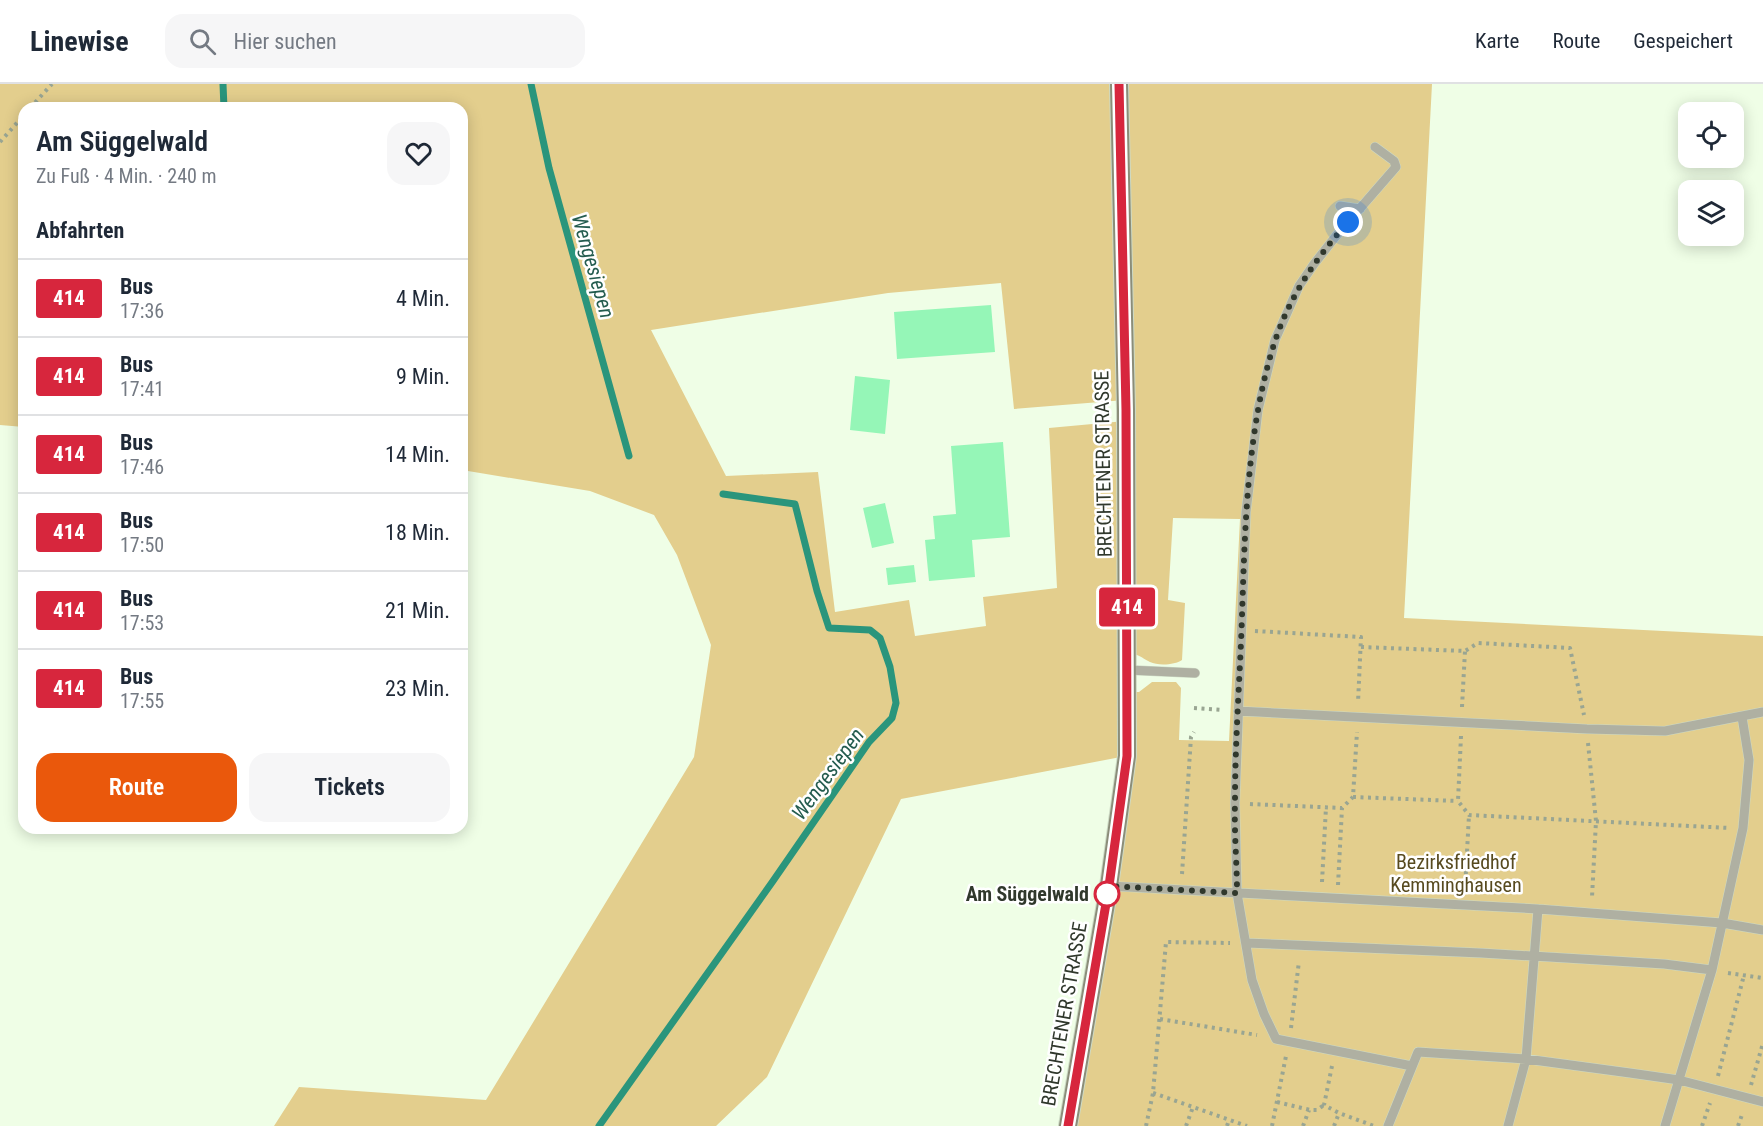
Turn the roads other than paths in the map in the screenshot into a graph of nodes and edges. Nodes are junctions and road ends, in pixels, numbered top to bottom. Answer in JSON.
{"nodes":[{"id":1,"x":1119,"y":84,"type":"edge"},
{"id":2,"x":1375,"y":147,"type":"dead end"},
{"id":3,"x":1340,"y":206,"type":"dead end"},
{"id":4,"x":1360,"y":209,"type":"junction"},
{"id":5,"x":1128,"y":670,"type":"junction"},
{"id":6,"x":1195,"y":673,"type":"dead end"},
{"id":7,"x":1238,"y":711,"type":"junction"},
{"id":8,"x":1763,"y":712,"type":"edge"},
{"id":9,"x":1742,"y":717,"type":"junction"},
{"id":10,"x":1109,"y":886,"type":"junction"},
{"id":11,"x":1237,"y":893,"type":"junction"},
{"id":12,"x":1538,"y":909,"type":"junction"},
{"id":13,"x":1722,"y":923,"type":"junction"},
{"id":14,"x":1763,"y":930,"type":"edge"},
{"id":15,"x":1246,"y":943,"type":"junction"},
{"id":16,"x":1535,"y":956,"type":"junction"},
{"id":17,"x":1712,"y":970,"type":"junction"},
{"id":18,"x":1526,"y":1059,"type":"junction"},
{"id":19,"x":1412,"y":1066,"type":"junction"},
{"id":20,"x":1679,"y":1080,"type":"junction"},
{"id":21,"x":1763,"y":1102,"type":"edge"},
{"id":22,"x":1068,"y":1126,"type":"edge"},
{"id":23,"x":1388,"y":1126,"type":"edge"},
{"id":24,"x":1508,"y":1126,"type":"edge"},
{"id":25,"x":1665,"y":1126,"type":"edge"}],
"edges":[{"from":1,"to":5,"type":"street","name":"BRECHTENER STRASSE"},
{"from":2,"to":4,"type":"lane"},
{"from":3,"to":4,"type":"lane"},
{"from":4,"to":7,"type":"lane"},
{"from":5,"to":6,"type":"lane"},
{"from":5,"to":10,"type":"street","name":"BRECHTENER STRASSE"},
{"from":7,"to":9,"type":"lane"},
{"from":7,"to":11,"type":"lane"},
{"from":8,"to":9,"type":"lane"},
{"from":9,"to":13,"type":"lane"},
{"from":10,"to":11,"type":"lane"},
{"from":10,"to":22,"type":"street","name":"BRECHTENER STRASSE"},
{"from":11,"to":12,"type":"lane"},
{"from":11,"to":15,"type":"lane"},
{"from":12,"to":13,"type":"lane"},
{"from":12,"to":16,"type":"lane"},
{"from":13,"to":14,"type":"lane"},
{"from":13,"to":17,"type":"lane"},
{"from":15,"to":16,"type":"lane"},
{"from":15,"to":19,"type":"lane"},
{"from":16,"to":17,"type":"lane"},
{"from":16,"to":18,"type":"lane"},
{"from":17,"to":20,"type":"lane"},
{"from":18,"to":19,"type":"lane"},
{"from":18,"to":20,"type":"lane"},
{"from":18,"to":24,"type":"lane"},
{"from":19,"to":23,"type":"lane"},
{"from":20,"to":21,"type":"lane"},
{"from":20,"to":25,"type":"lane"}]}
